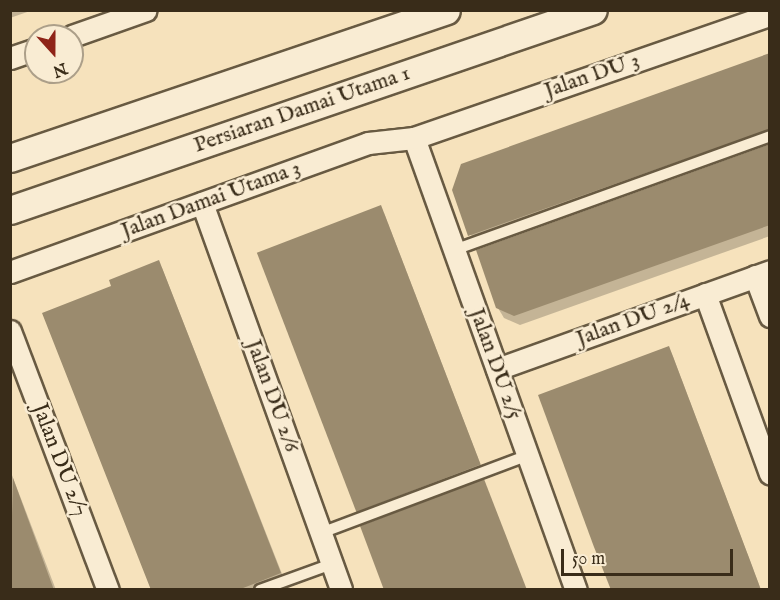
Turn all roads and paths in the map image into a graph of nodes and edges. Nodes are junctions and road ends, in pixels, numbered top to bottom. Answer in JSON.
{"nodes":[{"id":1,"x":146,"y":10,"type":"edge"},
{"id":2,"x":446,"y":10,"type":"edge"},
{"id":3,"x":593,"y":10,"type":"edge"},
{"id":4,"x":770,"y":15,"type":"edge"},
{"id":5,"x":84,"y":32,"type":"edge"},
{"id":6,"x":770,"y":136,"type":"edge"},
{"id":7,"x":414,"y":138,"type":"junction"},
{"id":8,"x":10,"y":158,"type":"edge"},
{"id":9,"x":202,"y":203,"type":"junction"},
{"id":10,"x":10,"y":210,"type":"edge"},
{"id":11,"x":454,"y":250,"type":"junction"},
{"id":12,"x":10,"y":272,"type":"edge"},
{"id":13,"x":762,"y":274,"type":"edge"},
{"id":14,"x":705,"y":294,"type":"junction"},
{"id":15,"x":770,"y":316,"type":"edge"},
{"id":16,"x":10,"y":331,"type":"edge"},
{"id":17,"x":497,"y":369,"type":"junction"},
{"id":18,"x":528,"y":455,"type":"junction"},
{"id":19,"x":770,"y":474,"type":"edge"},
{"id":20,"x":321,"y":533,"type":"junction"},
{"id":21,"x":332,"y":564,"type":"junction"},
{"id":22,"x":108,"y":590,"type":"edge"},
{"id":23,"x":260,"y":590,"type":"edge"},
{"id":24,"x":341,"y":590,"type":"edge"},
{"id":25,"x":576,"y":590,"type":"edge"}],
"edges":[{"from":1,"to":5,"type":"street"},
{"from":2,"to":8,"type":"street"},
{"from":3,"to":10,"type":"street","name":"Persiaran Damai Utama 1"},
{"from":4,"to":7,"type":"street","name":"Jalan DU 3"},
{"from":6,"to":11,"type":"lane"},
{"from":7,"to":9,"type":"street","name":"Jalan Damai Utama 3"},
{"from":7,"to":11,"type":"street","name":"Jalan DU 2/5"},
{"from":9,"to":12,"type":"street","name":"Jalan Damai Utama 3"},
{"from":9,"to":20,"type":"street","name":"Jalan DU 2/6"},
{"from":11,"to":17,"type":"street","name":"Jalan DU 2/5"},
{"from":13,"to":14,"type":"street","name":"Jalan DU 2/4"},
{"from":13,"to":15,"type":"street"},
{"from":14,"to":17,"type":"street","name":"Jalan DU 2/4"},
{"from":14,"to":19,"type":"street"},
{"from":16,"to":22,"type":"street","name":"Jalan DU 2/7"},
{"from":17,"to":18,"type":"street","name":"Jalan DU 2/5"},
{"from":18,"to":20,"type":"lane"},
{"from":18,"to":25,"type":"street","name":"Jalan DU 2/5"},
{"from":20,"to":21,"type":"street","name":"Jalan DU 2/6"},
{"from":21,"to":23,"type":"lane"},
{"from":21,"to":24,"type":"street","name":"Jalan DU 2/6"}]}
